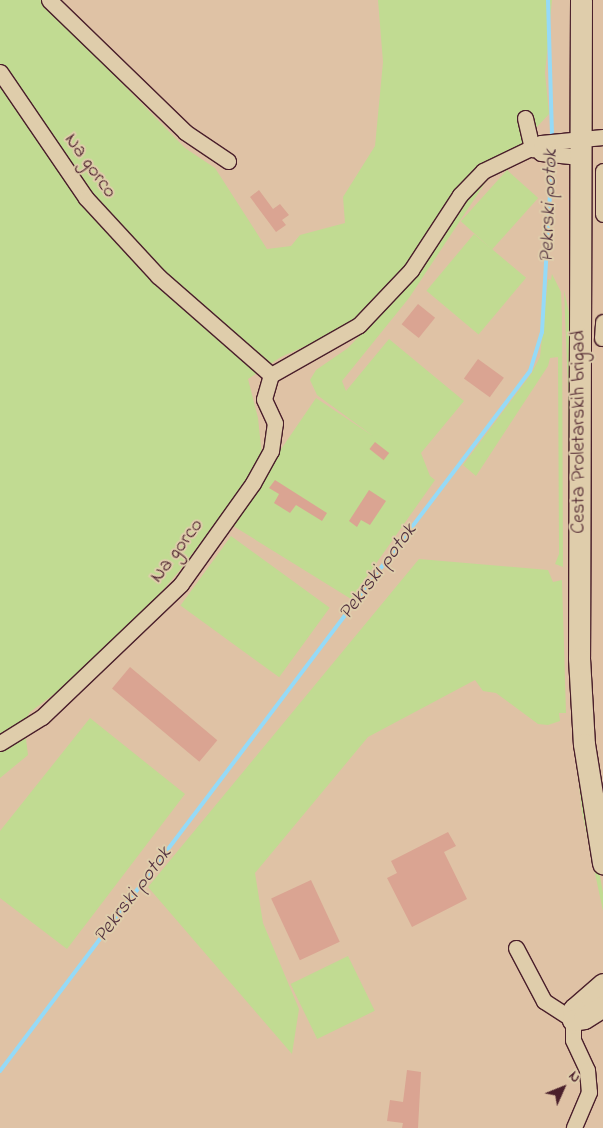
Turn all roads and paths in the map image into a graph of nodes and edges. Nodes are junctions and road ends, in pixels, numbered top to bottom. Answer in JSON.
{"nodes":[{"id":1,"x":49,"y":0,"type":"edge"},
{"id":2,"x":581,"y":0,"type":"edge"},
{"id":3,"x":0,"y":72,"type":"edge"},
{"id":4,"x":524,"y":118,"type":"dead end"},
{"id":5,"x":603,"y":137,"type":"edge"},
{"id":6,"x":573,"y":148,"type":"junction"},
{"id":7,"x":538,"y":149,"type":"junction"},
{"id":8,"x":228,"y":161,"type":"dead end"},
{"id":9,"x":603,"y":170,"type":"edge"},
{"id":10,"x":603,"y":214,"type":"edge"},
{"id":11,"x":603,"y":322,"type":"edge"},
{"id":12,"x":602,"y":338,"type":"edge"},
{"id":13,"x":271,"y":375,"type":"junction"},
{"id":14,"x":0,"y":742,"type":"edge"},
{"id":15,"x":603,"y":863,"type":"edge"},
{"id":16,"x":516,"y":948,"type":"dead end"},
{"id":17,"x":603,"y":984,"type":"edge"},
{"id":18,"x":603,"y":1006,"type":"edge"},
{"id":19,"x":573,"y":1020,"type":"junction"},
{"id":20,"x":574,"y":1128,"type":"edge"}],
"edges":[{"from":1,"to":8,"type":"street"},
{"from":2,"to":6,"type":"main road","name":"Cesta Proletarskih brigad"},
{"from":3,"to":13,"type":"street","name":"Na gorco"},
{"from":4,"to":7,"type":"street"},
{"from":5,"to":6,"type":"street"},
{"from":6,"to":7,"type":"street"},
{"from":6,"to":15,"type":"main road","name":"Cesta Proletarskih brigad"},
{"from":7,"to":13,"type":"street"},
{"from":9,"to":10,"type":"street"},
{"from":11,"to":12,"type":"street"},
{"from":13,"to":14,"type":"street","name":"Na gorco"},
{"from":16,"to":19,"type":"street"},
{"from":17,"to":19,"type":"main road"},
{"from":18,"to":19,"type":"main road"},
{"from":19,"to":20,"type":"street"}]}
